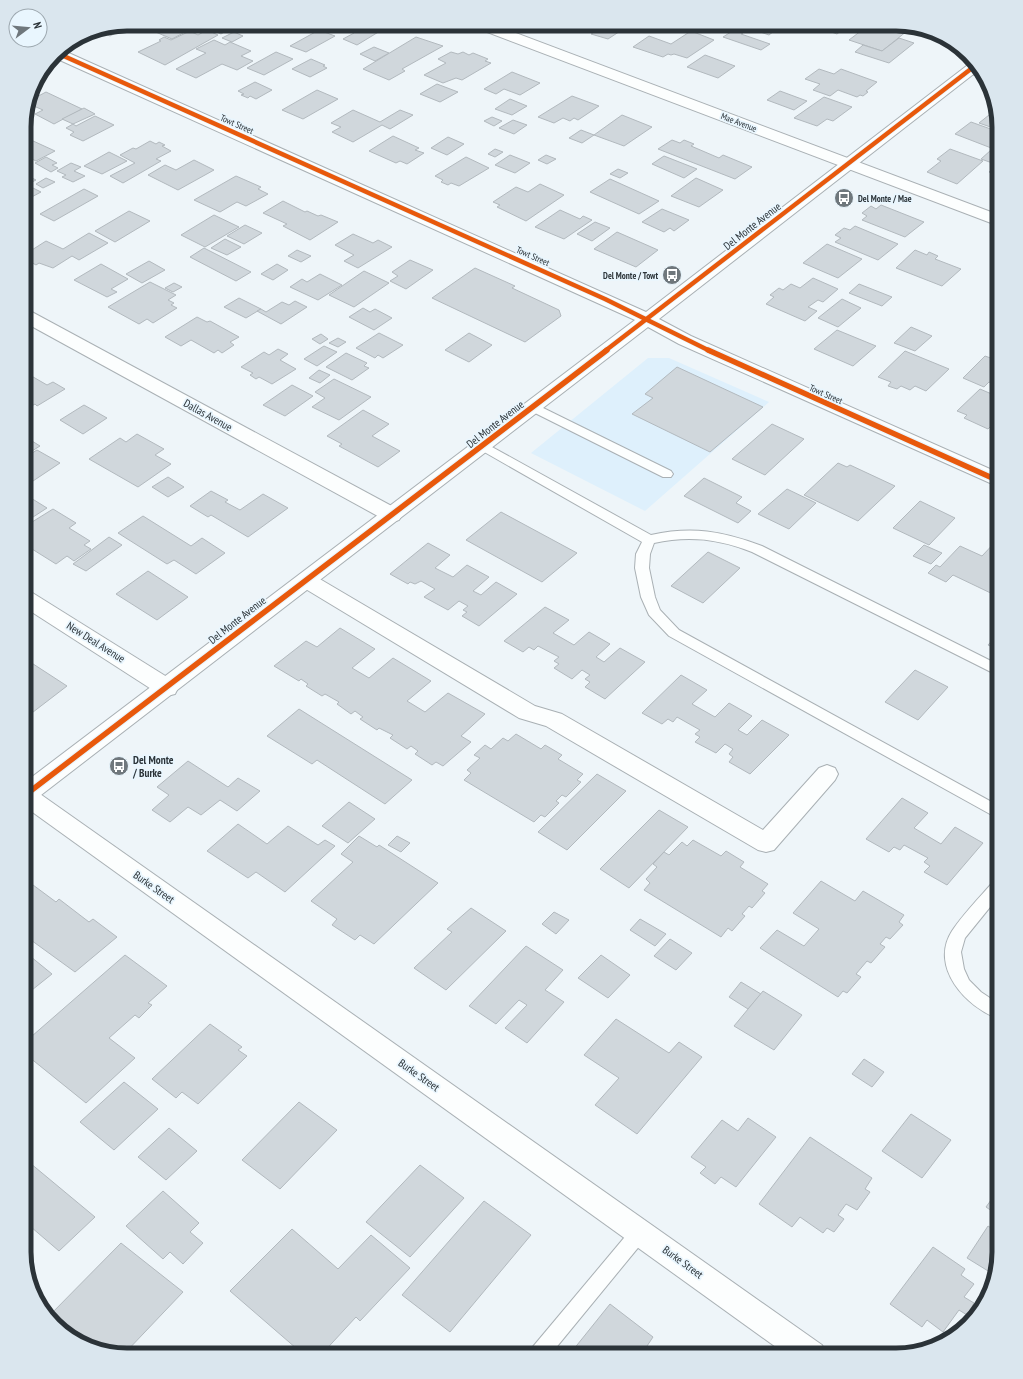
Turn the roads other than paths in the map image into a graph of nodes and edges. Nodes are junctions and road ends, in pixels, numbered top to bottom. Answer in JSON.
{"nodes":[{"id":1,"x":498,"y":31,"type":"edge"},
{"id":2,"x":63,"y":56,"type":"edge"},
{"id":3,"x":974,"y":71,"type":"edge"},
{"id":4,"x":849,"y":164,"type":"junction"},
{"id":5,"x":992,"y":217,"type":"edge"},
{"id":6,"x":31,"y":319,"type":"edge"},
{"id":7,"x":647,"y":319,"type":"junction"},
{"id":8,"x":533,"y":407,"type":"junction"},
{"id":9,"x":483,"y":446,"type":"junction"},
{"id":10,"x":667,"y":474,"type":"dead end"},
{"id":11,"x":992,"y":478,"type":"edge"},
{"id":12,"x":392,"y":515,"type":"junction"},
{"id":13,"x":649,"y":540,"type":"junction"},
{"id":14,"x":306,"y":580,"type":"junction"},
{"id":15,"x":31,"y":601,"type":"edge"},
{"id":16,"x":992,"y":667,"type":"edge"},
{"id":17,"x":167,"y":688,"type":"junction"},
{"id":18,"x":827,"y":774,"type":"dead end"},
{"id":19,"x":31,"y":791,"type":"edge"},
{"id":20,"x":31,"y":800,"type":"edge"},
{"id":21,"x":992,"y":809,"type":"edge"},
{"id":22,"x":992,"y":894,"type":"edge"},
{"id":23,"x":992,"y":1008,"type":"edge"},
{"id":24,"x":640,"y":1232,"type":"junction"},
{"id":25,"x":544,"y":1348,"type":"edge"},
{"id":26,"x":802,"y":1348,"type":"edge"}],
"edges":[{"from":1,"to":4,"type":"street","name":"Mae Avenue"},
{"from":2,"to":7,"type":"street","name":"Towt Street"},
{"from":3,"to":4,"type":"street","name":"Del Monte Avenue"},
{"from":4,"to":5,"type":"street","name":"Mae Avenue"},
{"from":4,"to":7,"type":"street","name":"Del Monte Avenue"},
{"from":6,"to":12,"type":"street","name":"Dallas Avenue"},
{"from":7,"to":8,"type":"street","name":"Del Monte Avenue"},
{"from":7,"to":11,"type":"street","name":"Towt Street"},
{"from":8,"to":9,"type":"street","name":"Del Monte Avenue"},
{"from":8,"to":10,"type":"lane"},
{"from":9,"to":12,"type":"street","name":"Del Monte Avenue"},
{"from":9,"to":13,"type":"lane"},
{"from":12,"to":14,"type":"street","name":"Del Monte Avenue"},
{"from":13,"to":16,"type":"lane"},
{"from":13,"to":21,"type":"lane"},
{"from":14,"to":17,"type":"street","name":"Del Monte Avenue"},
{"from":14,"to":18,"type":"street"},
{"from":15,"to":17,"type":"street","name":"New Deal Avenue"},
{"from":17,"to":19,"type":"street","name":"Del Monte Avenue"},
{"from":20,"to":24,"type":"street","name":"Burke Street"},
{"from":22,"to":23,"type":"lane"},
{"from":24,"to":25,"type":"lane"},
{"from":24,"to":26,"type":"street","name":"Burke Street"}]}
